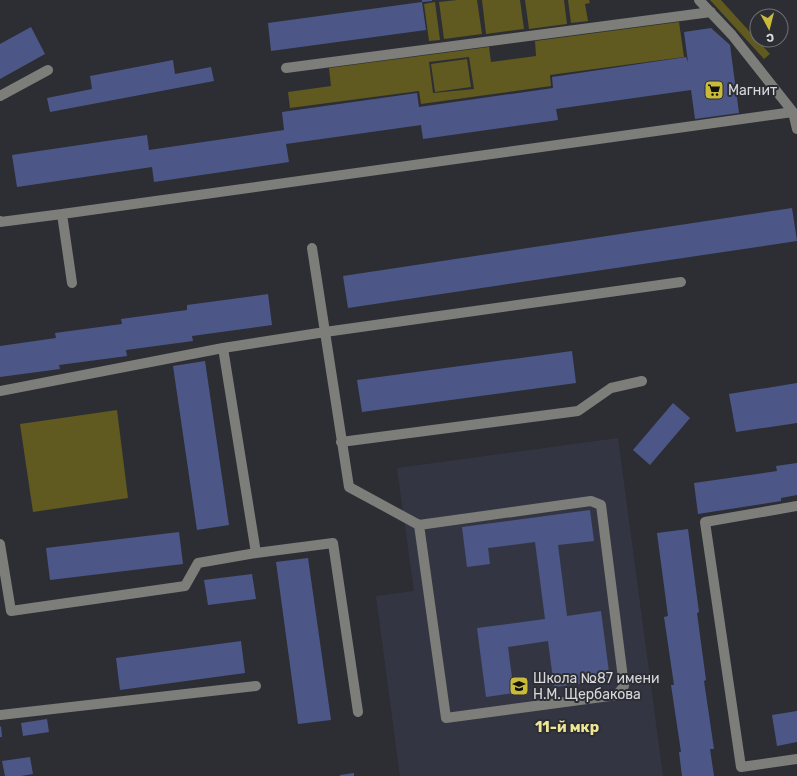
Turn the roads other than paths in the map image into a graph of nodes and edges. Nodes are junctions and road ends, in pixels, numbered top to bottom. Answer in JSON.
{"nodes":[{"id":1,"x":699,"y":0,"type":"edge"},
{"id":2,"x":711,"y":12,"type":"junction"},
{"id":3,"x":286,"y":68,"type":"dead end"},
{"id":4,"x":48,"y":70,"type":"dead end"},
{"id":5,"x":0,"y":96,"type":"edge"},
{"id":6,"x":792,"y":112,"type":"junction"},
{"id":7,"x":797,"y":129,"type":"edge"},
{"id":8,"x":62,"y":214,"type":"junction"},
{"id":9,"x":0,"y":221,"type":"edge"},
{"id":10,"x":312,"y":248,"type":"dead end"},
{"id":11,"x":72,"y":282,"type":"dead end"},
{"id":12,"x":681,"y":282,"type":"dead end"},
{"id":13,"x":325,"y":332,"type":"junction"},
{"id":14,"x":223,"y":348,"type":"junction"},
{"id":15,"x":642,"y":381,"type":"dead end"},
{"id":16,"x":0,"y":391,"type":"edge"},
{"id":17,"x":341,"y":442,"type":"junction"},
{"id":18,"x":797,"y":506,"type":"edge"},
{"id":19,"x":419,"y":525,"type":"junction"},
{"id":20,"x":0,"y":544,"type":"edge"},
{"id":21,"x":256,"y":553,"type":"junction"},
{"id":22,"x":256,"y":686,"type":"dead end"},
{"id":23,"x":358,"y":712,"type":"dead end"},
{"id":24,"x":0,"y":715,"type":"edge"},
{"id":25,"x":797,"y":758,"type":"edge"}],
"edges":[{"from":1,"to":2,"type":"lane"},
{"from":2,"to":3,"type":"lane"},
{"from":2,"to":6,"type":"lane"},
{"from":4,"to":5,"type":"lane"},
{"from":6,"to":7,"type":"lane"},
{"from":6,"to":8,"type":"lane"},
{"from":8,"to":9,"type":"lane"},
{"from":8,"to":11,"type":"lane"},
{"from":10,"to":13,"type":"lane"},
{"from":12,"to":13,"type":"lane"},
{"from":13,"to":14,"type":"lane"},
{"from":13,"to":17,"type":"lane"},
{"from":14,"to":16,"type":"lane"},
{"from":14,"to":21,"type":"lane"},
{"from":15,"to":17,"type":"lane"},
{"from":17,"to":19,"type":"lane"},
{"from":18,"to":25,"type":"lane"},
{"from":19,"to":19,"type":"lane"},
{"from":20,"to":21,"type":"lane"},
{"from":21,"to":23,"type":"lane"},
{"from":22,"to":24,"type":"lane"}]}
